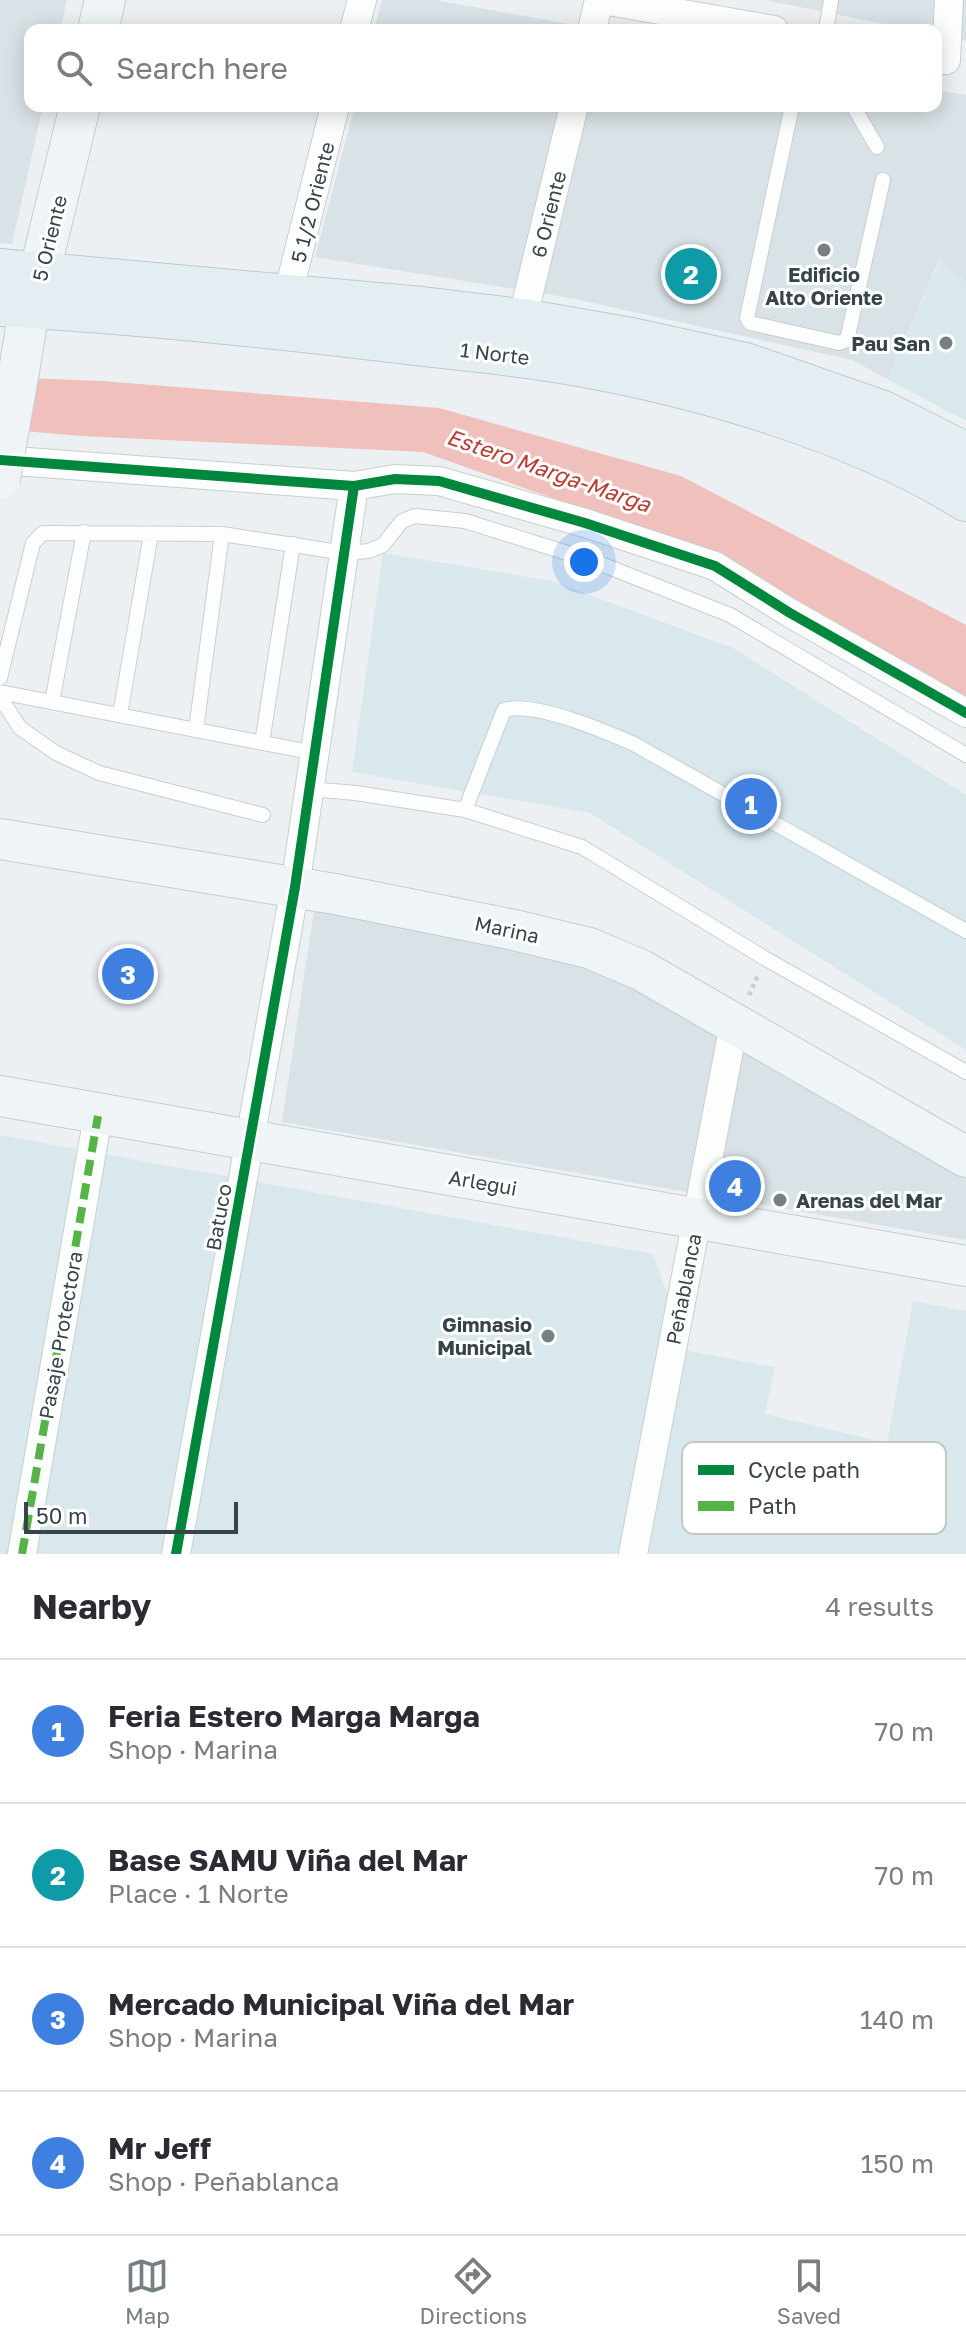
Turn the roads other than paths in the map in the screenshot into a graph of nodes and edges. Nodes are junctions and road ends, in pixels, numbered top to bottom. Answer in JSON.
{"nodes":[{"id":1,"x":105,"y":0,"type":"edge"},
{"id":2,"x":362,"y":0,"type":"edge"},
{"id":3,"x":601,"y":0,"type":"edge"},
{"id":4,"x":831,"y":0,"type":"edge"},
{"id":5,"x":949,"y":0,"type":"edge"},
{"id":6,"x":99,"y":24,"type":"edge"},
{"id":7,"x":356,"y":24,"type":"edge"},
{"id":8,"x":594,"y":24,"type":"edge"},
{"id":9,"x":739,"y":24,"type":"edge"},
{"id":10,"x":827,"y":24,"type":"edge"},
{"id":11,"x":949,"y":61,"type":"edge"},
{"id":12,"x":78,"y":112,"type":"edge"},
{"id":13,"x":334,"y":112,"type":"edge"},
{"id":14,"x":573,"y":112,"type":"edge"},
{"id":15,"x":791,"y":112,"type":"edge"},
{"id":16,"x":857,"y":112,"type":"edge"},
{"id":17,"x":877,"y":147,"type":"dead end"},
{"id":18,"x":883,"y":180,"type":"dead end"},
{"id":19,"x":18,"y":289,"type":"edge"},
{"id":20,"x":287,"y":298,"type":"junction"},
{"id":21,"x":522,"y":321,"type":"junction"},
{"id":22,"x":966,"y":455,"type":"edge"},
{"id":23,"x":0,"y":460,"type":"edge"},
{"id":24,"x":0,"y":479,"type":"edge"},
{"id":25,"x":354,"y":486,"type":"junction"},
{"id":26,"x":966,"y":499,"type":"edge"},
{"id":27,"x":84,"y":532,"type":"junction"},
{"id":28,"x":151,"y":534,"type":"junction"},
{"id":29,"x":222,"y":534,"type":"junction"},
{"id":30,"x":293,"y":544,"type":"junction"},
{"id":31,"x":345,"y":553,"type":"junction"},
{"id":32,"x":0,"y":678,"type":"edge"},
{"id":33,"x":0,"y":694,"type":"edge"},
{"id":34,"x":52,"y":702,"type":"junction"},
{"id":35,"x":966,"y":713,"type":"edge"},
{"id":36,"x":120,"y":715,"type":"junction"},
{"id":37,"x":196,"y":730,"type":"junction"},
{"id":38,"x":262,"y":743,"type":"junction"},
{"id":39,"x":315,"y":753,"type":"junction"},
{"id":40,"x":966,"y":755,"type":"edge"},
{"id":41,"x":309,"y":789,"type":"junction"},
{"id":42,"x":465,"y":810,"type":"junction"},
{"id":43,"x":263,"y":815,"type":"dead end"},
{"id":44,"x":0,"y":839,"type":"edge"},
{"id":45,"x":295,"y":887,"type":"junction"},
{"id":46,"x":966,"y":931,"type":"edge"},
{"id":47,"x":734,"y":1024,"type":"junction"},
{"id":48,"x":966,"y":1072,"type":"edge"},
{"id":49,"x":0,"y":1096,"type":"edge"},
{"id":50,"x":98,"y":1116,"type":"junction"},
{"id":51,"x":250,"y":1142,"type":"junction"},
{"id":52,"x":966,"y":1157,"type":"edge"},
{"id":53,"x":697,"y":1219,"type":"junction"},
{"id":54,"x":966,"y":1266,"type":"edge"},
{"id":55,"x":22,"y":1554,"type":"edge"},
{"id":56,"x":176,"y":1554,"type":"edge"},
{"id":57,"x":633,"y":1554,"type":"edge"}],
"edges":[{"from":1,"to":6,"type":"main road"},
{"from":2,"to":7,"type":"street"},
{"from":3,"to":8,"type":"street"},
{"from":3,"to":9,"type":"street"},
{"from":4,"to":10,"type":"lane"},
{"from":5,"to":11,"type":"street"},
{"from":12,"to":19,"type":"main road","name":"5 Oriente"},
{"from":13,"to":20,"type":"street","name":"5 1/2 Oriente"},
{"from":14,"to":21,"type":"street","name":"6 Oriente"},
{"from":15,"to":18,"type":"lane"},
{"from":16,"to":17,"type":"lane"},
{"from":19,"to":20,"type":"main road","name":"1 Norte"},
{"from":19,"to":24,"type":"main road","name":"5 Oriente","bridge":true},
{"from":19,"to":26,"type":"main road","name":"1 Norte"},
{"from":20,"to":21,"type":"main road","name":"1 Norte"},
{"from":21,"to":22,"type":"main road","name":"1 Norte"},
{"from":23,"to":25,"type":"street"},
{"from":25,"to":31,"type":"street","name":"Batuco"},
{"from":25,"to":35,"type":"street"},
{"from":27,"to":28,"type":"lane"},
{"from":27,"to":32,"type":"lane"},
{"from":27,"to":34,"type":"lane"},
{"from":28,"to":29,"type":"lane"},
{"from":28,"to":36,"type":"lane"},
{"from":29,"to":30,"type":"lane"},
{"from":29,"to":37,"type":"lane"},
{"from":30,"to":31,"type":"lane"},
{"from":30,"to":38,"type":"lane"},
{"from":31,"to":39,"type":"street","name":"Batuco"},
{"from":31,"to":40,"type":"lane"},
{"from":33,"to":34,"type":"lane"},
{"from":33,"to":43,"type":"lane"},
{"from":34,"to":36,"type":"lane"},
{"from":36,"to":37,"type":"lane"},
{"from":37,"to":38,"type":"lane"},
{"from":38,"to":39,"type":"lane"},
{"from":39,"to":41,"type":"street","name":"Batuco"},
{"from":41,"to":42,"type":"lane"},
{"from":41,"to":45,"type":"street","name":"Batuco"},
{"from":42,"to":46,"type":"lane"},
{"from":42,"to":48,"type":"lane"},
{"from":44,"to":45,"type":"main road","name":"Marina"},
{"from":45,"to":47,"type":"main road","name":"Marina"},
{"from":45,"to":51,"type":"street","name":"Batuco"},
{"from":47,"to":52,"type":"main road","name":"Marina"},
{"from":47,"to":53,"type":"street","name":"Peñablanca"},
{"from":49,"to":50,"type":"main road","name":"Arlegui"},
{"from":50,"to":51,"type":"main road","name":"Arlegui"},
{"from":50,"to":55,"type":"street","name":"Pasaje Protectora"},
{"from":51,"to":53,"type":"main road","name":"Arlegui"},
{"from":51,"to":56,"type":"street","name":"Batuco"},
{"from":53,"to":54,"type":"main road","name":"Arlegui"},
{"from":53,"to":57,"type":"street","name":"Peñablanca"}]}
